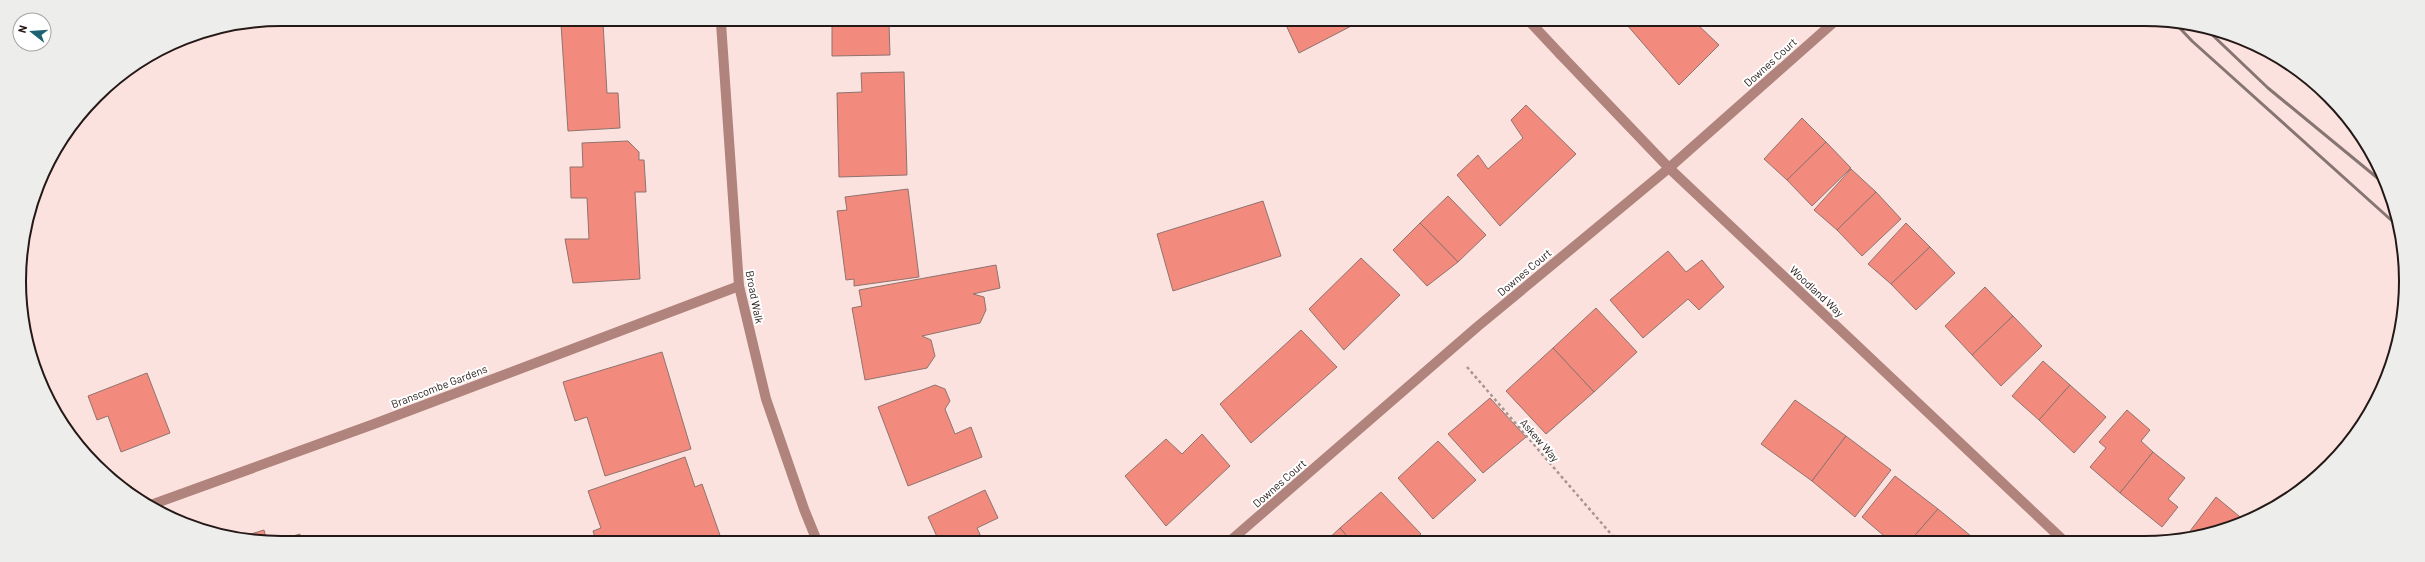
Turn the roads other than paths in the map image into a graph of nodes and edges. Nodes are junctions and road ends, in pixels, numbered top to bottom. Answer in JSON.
{"nodes":[{"id":1,"x":721,"y":26,"type":"edge"},
{"id":2,"x":1534,"y":26,"type":"edge"},
{"id":3,"x":1830,"y":26,"type":"edge"},
{"id":4,"x":1670,"y":168,"type":"junction"},
{"id":5,"x":738,"y":286,"type":"junction"},
{"id":6,"x":155,"y":503,"type":"edge"},
{"id":7,"x":815,"y":536,"type":"edge"},
{"id":8,"x":1236,"y":536,"type":"edge"},
{"id":9,"x":2059,"y":536,"type":"edge"}],
"edges":[{"from":1,"to":5,"type":"street","name":"Broad Walk"},
{"from":2,"to":4,"type":"street","name":"Woodland Way"},
{"from":3,"to":4,"type":"street","name":"Downes Court"},
{"from":4,"to":8,"type":"street","name":"Downes Court"},
{"from":4,"to":9,"type":"street","name":"Woodland Way"},
{"from":5,"to":6,"type":"street","name":"Branscombe Gardens"},
{"from":5,"to":7,"type":"street","name":"Broad Walk"}]}
